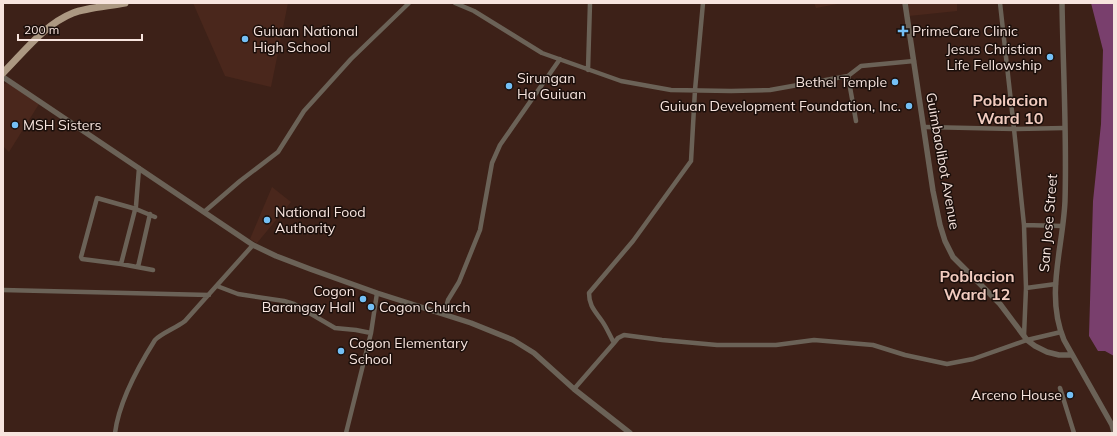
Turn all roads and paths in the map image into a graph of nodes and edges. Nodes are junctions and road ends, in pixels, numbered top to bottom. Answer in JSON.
{"nodes":[{"id":1,"x":125,"y":3,"type":"edge"},
{"id":2,"x":409,"y":3,"type":"edge"},
{"id":3,"x":455,"y":3,"type":"edge"},
{"id":4,"x":590,"y":3,"type":"edge"},
{"id":5,"x":703,"y":3,"type":"edge"},
{"id":6,"x":905,"y":3,"type":"edge"},
{"id":7,"x":1000,"y":3,"type":"edge"},
{"id":8,"x":1062,"y":3,"type":"edge"},
{"id":9,"x":560,"y":59,"type":"junction"},
{"id":10,"x":914,"y":61,"type":"junction"},
{"id":11,"x":588,"y":70,"type":"junction"},
{"id":12,"x":3,"y":73,"type":"edge"},
{"id":13,"x":848,"y":76,"type":"junction"},
{"id":14,"x":3,"y":77,"type":"edge"},
{"id":15,"x":695,"y":90,"type":"junction"},
{"id":16,"x":856,"y":121,"type":"dead end"},
{"id":17,"x":925,"y":127,"type":"junction"},
{"id":18,"x":1064,"y":128,"type":"junction"},
{"id":19,"x":1014,"y":129,"type":"junction"},
{"id":20,"x":139,"y":168,"type":"junction"},
{"id":21,"x":136,"y":209,"type":"junction"},
{"id":22,"x":204,"y":212,"type":"junction"},
{"id":23,"x":150,"y":214,"type":"junction"},
{"id":24,"x":155,"y":217,"type":"dead end"},
{"id":25,"x":1024,"y":225,"type":"junction"},
{"id":26,"x":1062,"y":226,"type":"junction"},
{"id":27,"x":253,"y":245,"type":"junction"},
{"id":28,"x":121,"y":264,"type":"junction"},
{"id":29,"x":138,"y":267,"type":"junction"},
{"id":30,"x":153,"y":270,"type":"dead end"},
{"id":31,"x":1056,"y":284,"type":"junction"},
{"id":32,"x":217,"y":286,"type":"junction"},
{"id":33,"x":1026,"y":288,"type":"junction"},
{"id":34,"x":3,"y":290,"type":"edge"},
{"id":35,"x":377,"y":293,"type":"junction"},
{"id":36,"x":209,"y":295,"type":"junction"},
{"id":37,"x":444,"y":314,"type":"junction"},
{"id":38,"x":1061,"y":332,"type":"junction"},
{"id":39,"x":371,"y":333,"type":"junction"},
{"id":40,"x":610,"y":336,"type":"junction"},
{"id":41,"x":618,"y":338,"type":"junction"},
{"id":42,"x":1026,"y":338,"type":"junction"},
{"id":43,"x":614,"y":343,"type":"junction"},
{"id":44,"x":1072,"y":355,"type":"junction"},
{"id":45,"x":1060,"y":388,"type":"dead end"},
{"id":46,"x":574,"y":389,"type":"junction"},
{"id":47,"x":1114,"y":432,"type":"edge"},
{"id":48,"x":116,"y":433,"type":"edge"},
{"id":49,"x":346,"y":433,"type":"edge"},
{"id":50,"x":630,"y":433,"type":"edge"},
{"id":51,"x":1074,"y":433,"type":"edge"}],
"edges":[{"from":1,"to":12,"type":"main road"},
{"from":2,"to":22,"type":"street"},
{"from":3,"to":9,"type":"street"},
{"from":4,"to":11,"type":"street"},
{"from":5,"to":15,"type":"street"},
{"from":6,"to":10,"type":"street","name":"Guimbaolibot Avenue"},
{"from":7,"to":19,"type":"street"},
{"from":8,"to":18,"type":"street","name":"San Jose Street"},
{"from":9,"to":11,"type":"street"},
{"from":9,"to":37,"type":"street"},
{"from":10,"to":13,"type":"street"},
{"from":10,"to":17,"type":"street","name":"Guimbaolibot Avenue"},
{"from":11,"to":15,"type":"street"},
{"from":13,"to":15,"type":"street"},
{"from":13,"to":16,"type":"street"},
{"from":14,"to":20,"type":"street"},
{"from":15,"to":40,"type":"street"},
{"from":17,"to":19,"type":"street"},
{"from":17,"to":42,"type":"street","name":"Guimbaolibot Avenue"},
{"from":18,"to":19,"type":"street"},
{"from":18,"to":26,"type":"street","name":"San Jose Street"},
{"from":19,"to":25,"type":"street"},
{"from":20,"to":21,"type":"street"},
{"from":20,"to":22,"type":"street"},
{"from":21,"to":23,"type":"street"},
{"from":21,"to":28,"type":"street"},
{"from":21,"to":28,"type":"street"},
{"from":22,"to":27,"type":"street"},
{"from":23,"to":24,"type":"street"},
{"from":23,"to":29,"type":"street"},
{"from":25,"to":26,"type":"street"},
{"from":25,"to":33,"type":"street"},
{"from":26,"to":31,"type":"street","name":"San Jose Street"},
{"from":27,"to":32,"type":"street"},
{"from":27,"to":35,"type":"street"},
{"from":28,"to":29,"type":"street"},
{"from":29,"to":30,"type":"street"},
{"from":31,"to":33,"type":"street"},
{"from":31,"to":38,"type":"street","name":"San Jose Street"},
{"from":32,"to":36,"type":"street"},
{"from":32,"to":39,"type":"street"},
{"from":33,"to":42,"type":"street"},
{"from":34,"to":36,"type":"street"},
{"from":35,"to":37,"type":"street"},
{"from":35,"to":39,"type":"street"},
{"from":36,"to":48,"type":"street"},
{"from":37,"to":46,"type":"street"},
{"from":38,"to":42,"type":"street"},
{"from":38,"to":44,"type":"street","name":"San Jose Street"},
{"from":39,"to":49,"type":"street"},
{"from":40,"to":41,"type":"street"},
{"from":40,"to":43,"type":"street"},
{"from":41,"to":42,"type":"street"},
{"from":41,"to":43,"type":"street"},
{"from":42,"to":44,"type":"street","name":"Guimbaolibot Avenue"},
{"from":43,"to":46,"type":"street"},
{"from":44,"to":47,"type":"street","name":"San Jose Street"},
{"from":45,"to":51,"type":"street"},
{"from":46,"to":50,"type":"street"}]}
